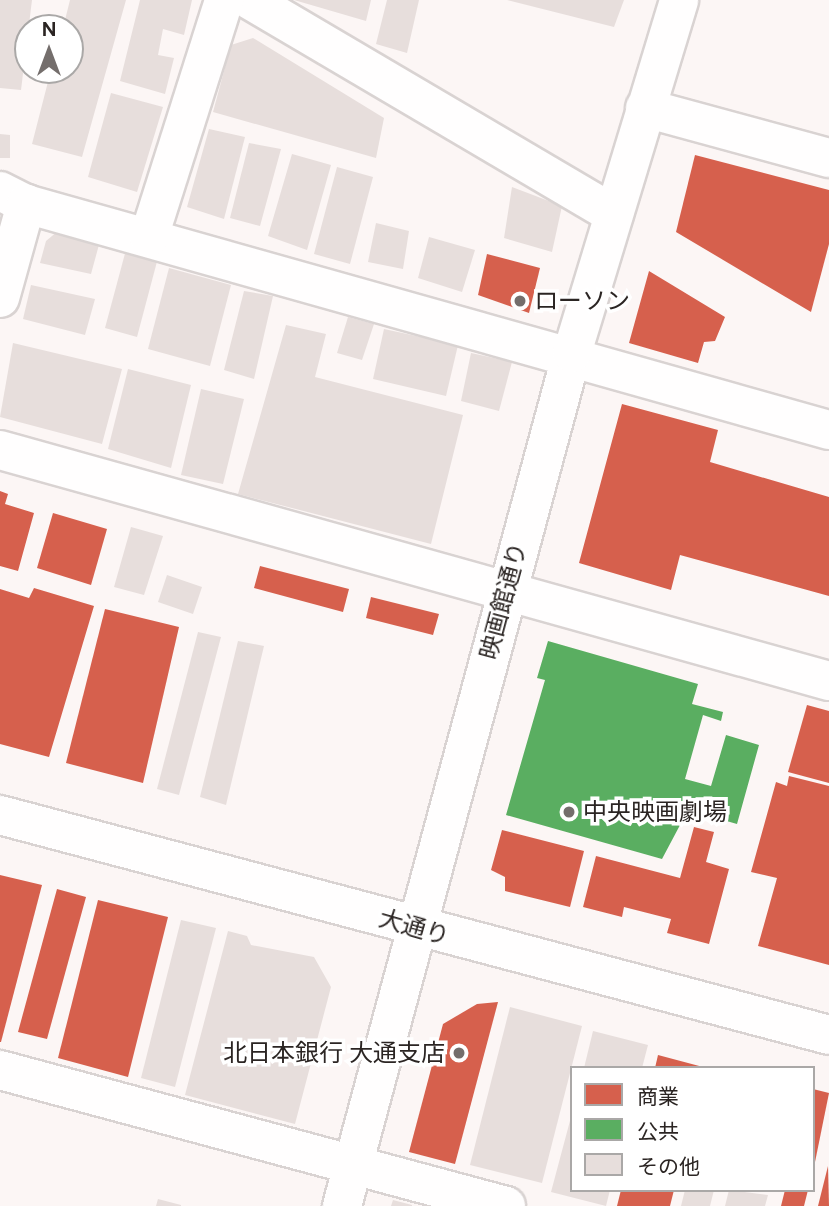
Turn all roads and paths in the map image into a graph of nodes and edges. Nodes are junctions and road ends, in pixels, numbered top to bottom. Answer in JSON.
{"nodes":[{"id":1,"x":224,"y":0,"type":"edge"},
{"id":2,"x":250,"y":0,"type":"edge"},
{"id":3,"x":679,"y":0,"type":"edge"},
{"id":4,"x":645,"y":108,"type":"junction"},
{"id":5,"x":829,"y":158,"type":"edge"},
{"id":6,"x":13,"y":198,"type":"edge"},
{"id":7,"x":614,"y":214,"type":"junction"},
{"id":8,"x":149,"y":237,"type":"junction"},
{"id":9,"x":0,"y":298,"type":"edge"},
{"id":10,"x":572,"y":353,"type":"junction"},
{"id":11,"x":829,"y":430,"type":"edge"},
{"id":12,"x":0,"y":450,"type":"edge"},
{"id":13,"x":505,"y":592,"type":"junction"},
{"id":14,"x":829,"y":681,"type":"edge"},
{"id":15,"x":0,"y":815,"type":"edge"},
{"id":16,"x":416,"y":928,"type":"junction"},
{"id":17,"x":829,"y":1035,"type":"edge"},
{"id":18,"x":0,"y":1070,"type":"edge"},
{"id":19,"x":354,"y":1163,"type":"junction"},
{"id":20,"x":341,"y":1206,"type":"edge"},
{"id":21,"x":506,"y":1206,"type":"edge"}],
"edges":[{"from":1,"to":8,"type":"street"},
{"from":2,"to":7,"type":"street"},
{"from":3,"to":4,"type":"street","name":"映画館通り"},
{"from":4,"to":5,"type":"street"},
{"from":4,"to":7,"type":"street","name":"映画館通り"},
{"from":6,"to":8,"type":"street"},
{"from":6,"to":9,"type":"street"},
{"from":7,"to":10,"type":"street","name":"映画館通り"},
{"from":8,"to":10,"type":"street"},
{"from":10,"to":11,"type":"street"},
{"from":10,"to":13,"type":"street","name":"映画館通り"},
{"from":12,"to":13,"type":"street"},
{"from":13,"to":14,"type":"street"},
{"from":13,"to":16,"type":"street","name":"映画館通り"},
{"from":15,"to":16,"type":"street","name":"大通り"},
{"from":16,"to":17,"type":"street","name":"大通り"},
{"from":16,"to":19,"type":"street","name":"映画館通り"},
{"from":18,"to":19,"type":"street"},
{"from":19,"to":20,"type":"street","name":"映画館通り"},
{"from":19,"to":21,"type":"street"}]}
